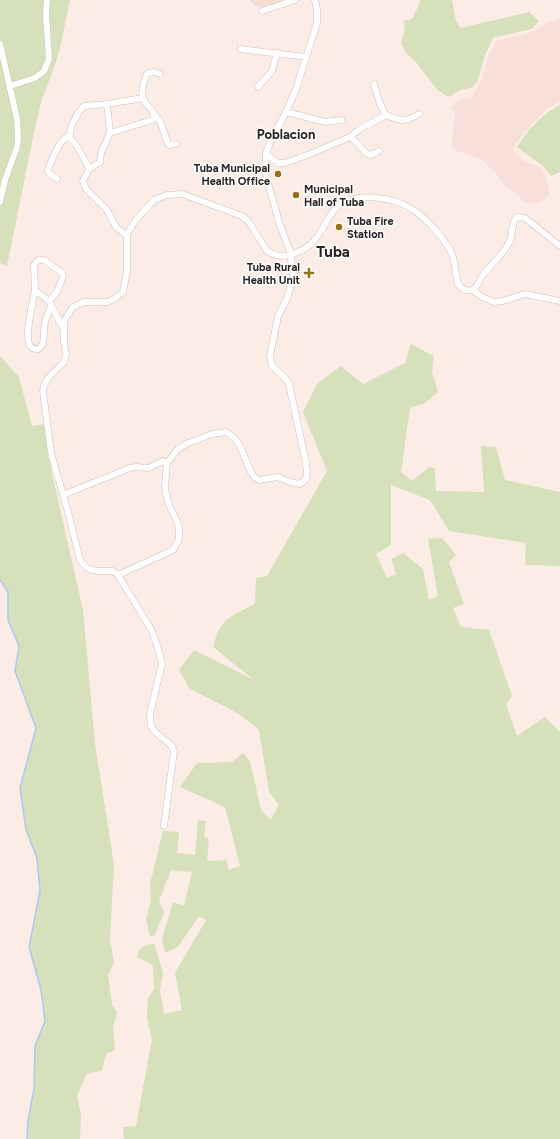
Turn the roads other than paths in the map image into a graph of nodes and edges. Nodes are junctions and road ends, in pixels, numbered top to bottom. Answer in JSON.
{"nodes":[{"id":1,"x":47,"y":0,"type":"edge"},
{"id":2,"x":295,"y":0,"type":"edge"},
{"id":3,"x":315,"y":0,"type":"edge"},
{"id":4,"x":262,"y":11,"type":"dead end"},
{"id":5,"x":0,"y":44,"type":"edge"},
{"id":6,"x":240,"y":49,"type":"dead end"},
{"id":7,"x":277,"y":53,"type":"junction"},
{"id":8,"x":306,"y":57,"type":"junction"},
{"id":9,"x":160,"y":74,"type":"dead end"},
{"id":10,"x":374,"y":84,"type":"dead end"},
{"id":11,"x":10,"y":86,"type":"junction"},
{"id":12,"x":258,"y":87,"type":"dead end"},
{"id":13,"x":143,"y":98,"type":"junction"},
{"id":14,"x":107,"y":104,"type":"junction"},
{"id":15,"x":286,"y":112,"type":"junction"},
{"id":16,"x":419,"y":114,"type":"dead end"},
{"id":17,"x":155,"y":115,"type":"junction"},
{"id":18,"x":386,"y":115,"type":"junction"},
{"id":19,"x":342,"y":120,"type":"dead end"},
{"id":20,"x":110,"y":133,"type":"junction"},
{"id":21,"x":350,"y":137,"type":"junction"},
{"id":22,"x":70,"y":138,"type":"junction"},
{"id":23,"x":177,"y":144,"type":"dead end"},
{"id":24,"x":379,"y":151,"type":"dead end"},
{"id":25,"x":266,"y":154,"type":"junction"},
{"id":26,"x":89,"y":169,"type":"junction"},
{"id":27,"x":57,"y":180,"type":"dead end"},
{"id":28,"x":0,"y":202,"type":"edge"},
{"id":29,"x":127,"y":236,"type":"junction"},
{"id":30,"x":560,"y":246,"type":"edge"},
{"id":31,"x":290,"y":255,"type":"junction"},
{"id":32,"x":35,"y":290,"type":"junction"},
{"id":33,"x":473,"y":290,"type":"junction"},
{"id":34,"x":560,"y":301,"type":"edge"},
{"id":35,"x":50,"y":303,"type":"junction"},
{"id":36,"x":63,"y":329,"type":"junction"},
{"id":37,"x":167,"y":463,"type":"junction"},
{"id":38,"x":63,"y":495,"type":"junction"},
{"id":39,"x":118,"y":575,"type":"junction"},
{"id":40,"x":164,"y":826,"type":"dead end"}],
"edges":[{"from":1,"to":11,"type":"street"},
{"from":2,"to":4,"type":"street"},
{"from":3,"to":8,"type":"street"},
{"from":5,"to":11,"type":"street"},
{"from":6,"to":7,"type":"street"},
{"from":7,"to":8,"type":"street"},
{"from":7,"to":12,"type":"street"},
{"from":8,"to":15,"type":"street"},
{"from":9,"to":13,"type":"street"},
{"from":10,"to":18,"type":"street"},
{"from":11,"to":28,"type":"street"},
{"from":13,"to":14,"type":"street"},
{"from":13,"to":17,"type":"street"},
{"from":14,"to":20,"type":"street"},
{"from":14,"to":22,"type":"street"},
{"from":15,"to":19,"type":"street"},
{"from":15,"to":25,"type":"street"},
{"from":16,"to":18,"type":"street"},
{"from":17,"to":20,"type":"street"},
{"from":17,"to":23,"type":"street"},
{"from":18,"to":21,"type":"street"},
{"from":20,"to":26,"type":"street"},
{"from":21,"to":24,"type":"street"},
{"from":21,"to":25,"type":"street"},
{"from":22,"to":26,"type":"street"},
{"from":22,"to":27,"type":"street"},
{"from":25,"to":31,"type":"street"},
{"from":26,"to":29,"type":"street"},
{"from":29,"to":31,"type":"street"},
{"from":29,"to":36,"type":"street"},
{"from":30,"to":33,"type":"street"},
{"from":31,"to":33,"type":"street"},
{"from":31,"to":37,"type":"street"},
{"from":32,"to":35,"type":"street"},
{"from":32,"to":35,"type":"street"},
{"from":32,"to":35,"type":"street"},
{"from":33,"to":34,"type":"street"},
{"from":35,"to":36,"type":"street"},
{"from":36,"to":38,"type":"street"},
{"from":37,"to":38,"type":"street"},
{"from":37,"to":39,"type":"street"},
{"from":38,"to":39,"type":"street"},
{"from":39,"to":40,"type":"street"}]}
